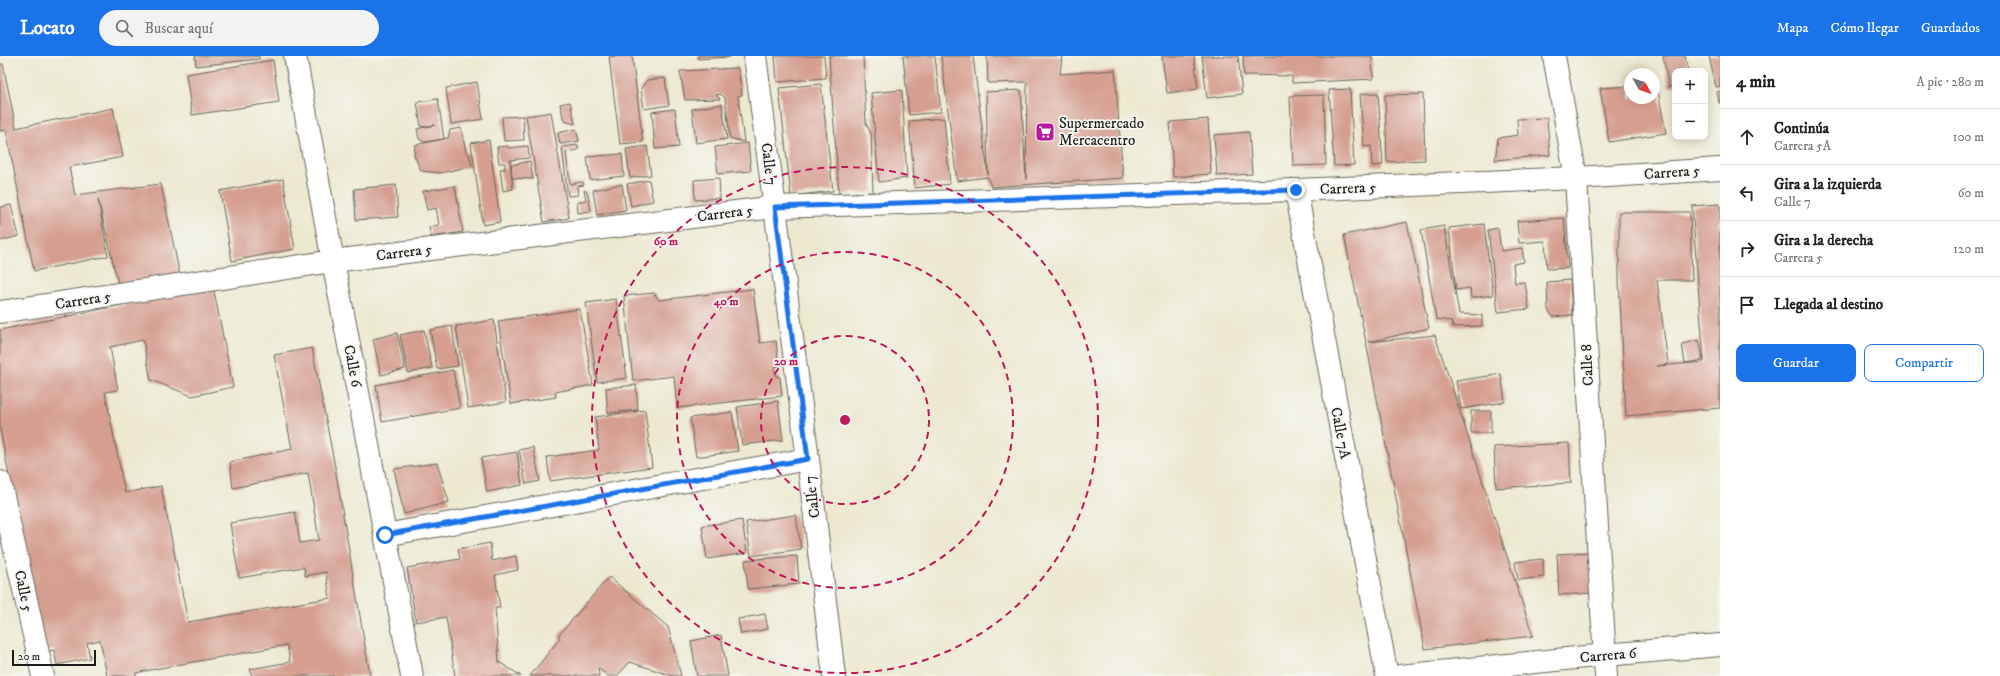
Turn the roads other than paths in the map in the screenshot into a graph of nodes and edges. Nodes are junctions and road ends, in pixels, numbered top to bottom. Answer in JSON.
{"nodes":[{"id":1,"x":295,"y":56,"type":"edge"},
{"id":2,"x":755,"y":56,"type":"edge"},
{"id":3,"x":1554,"y":56,"type":"edge"},
{"id":4,"x":1720,"y":169,"type":"edge"},
{"id":5,"x":1576,"y":178,"type":"junction"},
{"id":6,"x":1296,"y":190,"type":"junction"},
{"id":7,"x":775,"y":207,"type":"junction"},
{"id":8,"x":333,"y":261,"type":"junction"},
{"id":9,"x":0,"y":312,"type":"edge"},
{"id":10,"x":808,"y":459,"type":"junction"},
{"id":11,"x":0,"y":482,"type":"edge"},
{"id":12,"x":385,"y":535,"type":"junction"},
{"id":13,"x":1720,"y":645,"type":"edge"},
{"id":14,"x":1605,"y":655,"type":"junction"},
{"id":15,"x":43,"y":676,"type":"edge"},
{"id":16,"x":412,"y":676,"type":"edge"},
{"id":17,"x":834,"y":676,"type":"edge"},
{"id":18,"x":1387,"y":676,"type":"edge"},
{"id":19,"x":1400,"y":676,"type":"edge"},
{"id":20,"x":1606,"y":676,"type":"edge"}],
"edges":[{"from":1,"to":8,"type":"street","name":"Calle 6"},
{"from":2,"to":7,"type":"street","name":"Calle 7"},
{"from":3,"to":5,"type":"street","name":"Calle 8"},
{"from":4,"to":5,"type":"street","name":"Carrera 5"},
{"from":5,"to":6,"type":"street","name":"Carrera 5"},
{"from":5,"to":14,"type":"street","name":"Calle 8"},
{"from":6,"to":7,"type":"street","name":"Carrera 5"},
{"from":6,"to":18,"type":"street","name":"Calle 7A"},
{"from":7,"to":8,"type":"street","name":"Carrera 5"},
{"from":7,"to":10,"type":"street","name":"Calle 7"},
{"from":8,"to":9,"type":"street","name":"Carrera 5"},
{"from":8,"to":12,"type":"street","name":"Calle 6"},
{"from":10,"to":12,"type":"street"},
{"from":10,"to":17,"type":"street","name":"Calle 7"},
{"from":11,"to":15,"type":"street","name":"Calle 5"},
{"from":12,"to":16,"type":"street","name":"Calle 6"},
{"from":13,"to":14,"type":"street","name":"Carrera 6"},
{"from":14,"to":19,"type":"street","name":"Carrera 6"},
{"from":14,"to":20,"type":"street","name":"Calle 8"}]}
